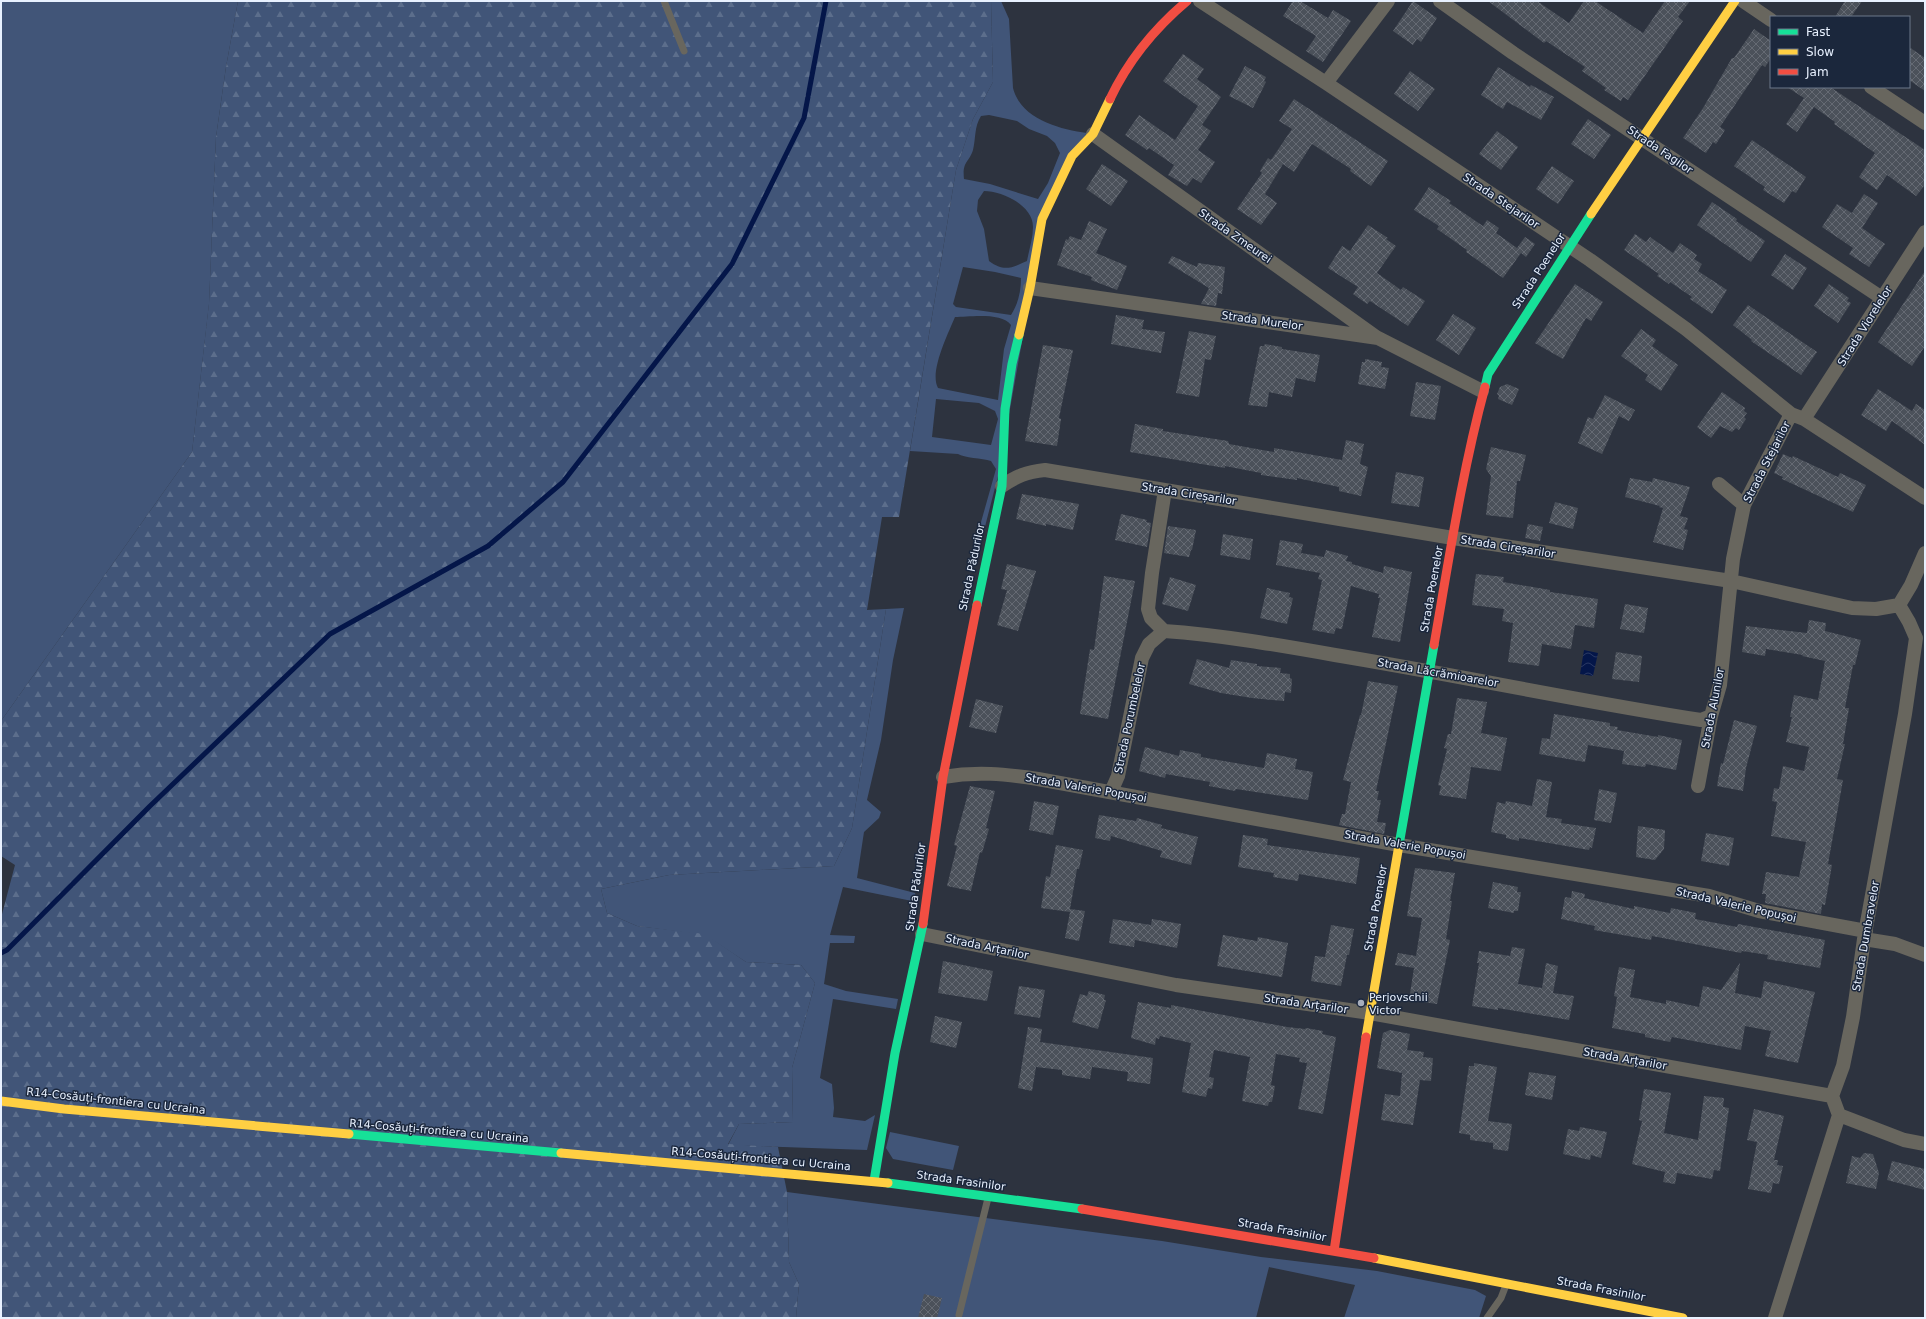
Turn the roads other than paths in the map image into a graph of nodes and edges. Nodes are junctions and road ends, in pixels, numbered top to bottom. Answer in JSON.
{"nodes":[{"id":1,"x":664,"y":1,"type":"edge"},
{"id":2,"x":1187,"y":1,"type":"edge"},
{"id":3,"x":1200,"y":1,"type":"edge"},
{"id":4,"x":1388,"y":1,"type":"edge"},
{"id":5,"x":1440,"y":1,"type":"edge"},
{"id":6,"x":1735,"y":1,"type":"edge"},
{"id":7,"x":1743,"y":1,"type":"edge"},
{"id":8,"x":1770,"y":19,"type":"edge"},
{"id":9,"x":684,"y":51,"type":"dead end"},
{"id":10,"x":1326,"y":83,"type":"junction"},
{"id":11,"x":1872,"y":88,"type":"edge"},
{"id":12,"x":1925,"y":123,"type":"edge"},
{"id":13,"x":1092,"y":134,"type":"junction"},
{"id":14,"x":1642,"y":138,"type":"junction"},
{"id":15,"x":1925,"y":232,"type":"edge"},
{"id":16,"x":1569,"y":246,"type":"junction"},
{"id":17,"x":1030,"y":288,"type":"junction"},
{"id":18,"x":1882,"y":298,"type":"junction"},
{"id":19,"x":1378,"y":338,"type":"junction"},
{"id":20,"x":1482,"y":391,"type":"junction"},
{"id":21,"x":1798,"y":417,"type":"junction"},
{"id":22,"x":1719,"y":484,"type":"dead end"},
{"id":23,"x":1002,"y":486,"type":"junction"},
{"id":24,"x":1165,"y":490,"type":"junction"},
{"id":25,"x":1925,"y":498,"type":"edge"},
{"id":26,"x":1744,"y":505,"type":"junction"},
{"id":27,"x":1453,"y":538,"type":"junction"},
{"id":28,"x":1925,"y":553,"type":"edge"},
{"id":29,"x":1731,"y":581,"type":"junction"},
{"id":30,"x":1899,"y":605,"type":"junction"},
{"id":31,"x":1164,"y":631,"type":"junction"},
{"id":32,"x":1430,"y":670,"type":"junction"},
{"id":33,"x":1711,"y":716,"type":"junction"},
{"id":34,"x":943,"y":777,"type":"junction"},
{"id":35,"x":1698,"y":786,"type":"dead end"},
{"id":36,"x":1111,"y":792,"type":"junction"},
{"id":37,"x":1399,"y":845,"type":"junction"},
{"id":38,"x":922,"y":934,"type":"junction"},
{"id":39,"x":1865,"y":935,"type":"junction"},
{"id":40,"x":1925,"y":955,"type":"edge"},
{"id":41,"x":1370,"y":1013,"type":"junction"},
{"id":42,"x":1832,"y":1096,"type":"junction"},
{"id":43,"x":1,"y":1101,"type":"edge"},
{"id":44,"x":1840,"y":1115,"type":"junction"},
{"id":45,"x":1925,"y":1144,"type":"edge"},
{"id":46,"x":874,"y":1181,"type":"junction"},
{"id":47,"x":988,"y":1196,"type":"junction"},
{"id":48,"x":1334,"y":1251,"type":"junction"},
{"id":49,"x":1507,"y":1283,"type":"junction"},
{"id":50,"x":959,"y":1315,"type":"dead end"},
{"id":51,"x":1488,"y":1318,"type":"edge"},
{"id":52,"x":1682,"y":1318,"type":"edge"},
{"id":53,"x":1775,"y":1318,"type":"edge"}],
"edges":[{"from":1,"to":9,"type":"lane"},
{"from":2,"to":13,"type":"street","name":"Strada Pădurilor"},
{"from":3,"to":10,"type":"street","name":"Strada Stejarilor"},
{"from":4,"to":10,"type":"street"},
{"from":5,"to":14,"type":"street","name":"Strada Fagilor"},
{"from":6,"to":14,"type":"street","name":"Strada Poenelor"},
{"from":7,"to":8,"type":"street"},
{"from":10,"to":16,"type":"street","name":"Strada Stejarilor"},
{"from":11,"to":12,"type":"street"},
{"from":13,"to":17,"type":"street","name":"Strada Pădurilor"},
{"from":13,"to":19,"type":"street","name":"Strada Zmeurei"},
{"from":14,"to":16,"type":"street","name":"Strada Poenelor"},
{"from":14,"to":18,"type":"street","name":"Strada Fagilor"},
{"from":15,"to":18,"type":"street","name":"Strada Viorelelor"},
{"from":16,"to":20,"type":"street","name":"Strada Poenelor"},
{"from":16,"to":21,"type":"street","name":"Strada Stejarilor"},
{"from":17,"to":19,"type":"street","name":"Strada Murelor"},
{"from":17,"to":23,"type":"street","name":"Strada Pădurilor"},
{"from":18,"to":21,"type":"street","name":"Strada Viorelelor"},
{"from":19,"to":20,"type":"street","name":"Strada Murelor"},
{"from":20,"to":27,"type":"street","name":"Strada Poenelor"},
{"from":21,"to":25,"type":"street","name":"Strada Stejarilor"},
{"from":21,"to":26,"type":"street","name":"Strada Stejarilor"},
{"from":22,"to":26,"type":"street"},
{"from":23,"to":24,"type":"street","name":"Strada Cireșarilor"},
{"from":23,"to":34,"type":"street","name":"Strada Pădurilor"},
{"from":24,"to":27,"type":"street","name":"Strada Cireșarilor"},
{"from":24,"to":31,"type":"street"},
{"from":26,"to":29,"type":"street","name":"Strada Stejarilor"},
{"from":27,"to":29,"type":"street","name":"Strada Cireșarilor"},
{"from":27,"to":32,"type":"street","name":"Strada Poenelor"},
{"from":28,"to":30,"type":"street"},
{"from":29,"to":30,"type":"street","name":"Strada Cireșarilor"},
{"from":29,"to":33,"type":"street","name":"Strada Alunilor"},
{"from":30,"to":39,"type":"street","name":"Strada Dumbravelor"},
{"from":31,"to":32,"type":"street","name":"Strada Lăcrămioarelor"},
{"from":31,"to":36,"type":"street","name":"Strada Porumbelelor"},
{"from":32,"to":33,"type":"street","name":"Strada Lăcrămioarelor"},
{"from":32,"to":37,"type":"street","name":"Strada Poenelor"},
{"from":33,"to":35,"type":"street","name":"Strada Alunilor"},
{"from":34,"to":36,"type":"street","name":"Strada Valerie Popușoi"},
{"from":34,"to":38,"type":"street","name":"Strada Pădurilor"},
{"from":36,"to":37,"type":"street","name":"Strada Valerie Popușoi"},
{"from":37,"to":39,"type":"street","name":"Strada Valerie Popușoi"},
{"from":37,"to":41,"type":"street","name":"Strada Poenelor"},
{"from":38,"to":41,"type":"street","name":"Strada Arțarilor"},
{"from":38,"to":46,"type":"street","name":"Strada Pădurilor"},
{"from":39,"to":40,"type":"street","name":"Strada Valerie Popușoi"},
{"from":39,"to":42,"type":"street","name":"Strada Dumbravelor"},
{"from":41,"to":42,"type":"street","name":"Strada Arțarilor"},
{"from":41,"to":48,"type":"street","name":"Strada Poenelor"},
{"from":42,"to":44,"type":"street"},
{"from":43,"to":46,"type":"street","name":"R14-Cosăuți-frontiera cu Ucraina"},
{"from":44,"to":45,"type":"street"},
{"from":44,"to":53,"type":"street"},
{"from":46,"to":47,"type":"street","name":"Strada Frasinilor"},
{"from":47,"to":48,"type":"street","name":"Strada Frasinilor"},
{"from":47,"to":50,"type":"lane"},
{"from":48,"to":49,"type":"street","name":"Strada Frasinilor"},
{"from":49,"to":51,"type":"lane"},
{"from":49,"to":52,"type":"street","name":"Strada Frasinilor"}]}
